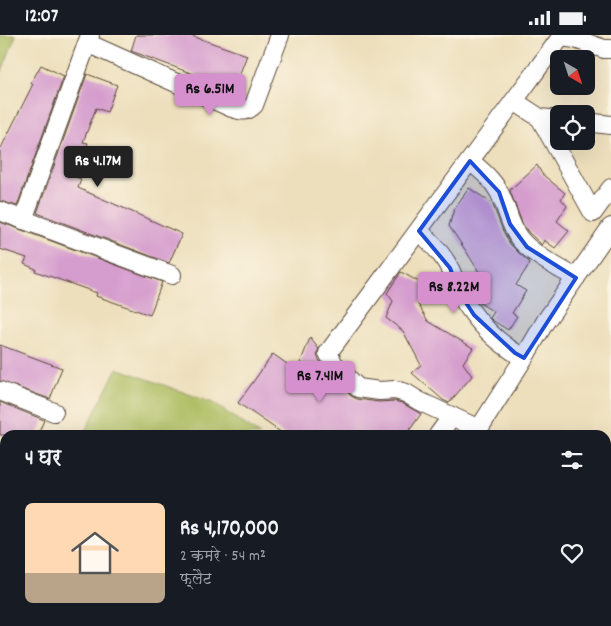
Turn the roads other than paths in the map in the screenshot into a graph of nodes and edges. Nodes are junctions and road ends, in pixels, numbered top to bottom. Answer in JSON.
{"nodes":[{"id":1,"x":280,"y":35,"type":"edge"},
{"id":2,"x":88,"y":39,"type":"edge"},
{"id":3,"x":611,"y":49,"type":"edge"},
{"id":4,"x":514,"y":101,"type":"junction"},
{"id":5,"x":540,"y":118,"type":"junction"},
{"id":6,"x":550,"y":119,"type":"edge"},
{"id":7,"x":595,"y":124,"type":"edge"},
{"id":8,"x":611,"y":125,"type":"edge"},
{"id":9,"x":470,"y":161,"type":"junction"},
{"id":10,"x":611,"y":188,"type":"edge"},
{"id":11,"x":0,"y":211,"type":"edge"},
{"id":12,"x":22,"y":220,"type":"junction"},
{"id":13,"x":611,"y":227,"type":"edge"},
{"id":14,"x":419,"y":231,"type":"junction"},
{"id":15,"x":172,"y":275,"type":"dead end"},
{"id":16,"x":576,"y":278,"type":"junction"},
{"id":17,"x":524,"y":358,"type":"junction"},
{"id":18,"x":0,"y":391,"type":"edge"},
{"id":19,"x":54,"y":412,"type":"dead end"},
{"id":20,"x":452,"y":416,"type":"junction"},
{"id":21,"x":442,"y":430,"type":"edge"},
{"id":22,"x":474,"y":430,"type":"edge"},
{"id":23,"x":478,"y":430,"type":"edge"}],
"edges":[{"from":1,"to":2,"type":"street"},
{"from":2,"to":12,"type":"street"},
{"from":3,"to":4,"type":"street"},
{"from":4,"to":5,"type":"street"},
{"from":4,"to":9,"type":"street"},
{"from":5,"to":6,"type":"street"},
{"from":5,"to":10,"type":"street"},
{"from":7,"to":8,"type":"street"},
{"from":9,"to":14,"type":"street"},
{"from":9,"to":16,"type":"street"},
{"from":11,"to":12,"type":"street"},
{"from":12,"to":15,"type":"street"},
{"from":13,"to":16,"type":"street"},
{"from":14,"to":17,"type":"street"},
{"from":14,"to":20,"type":"street"},
{"from":16,"to":17,"type":"street"},
{"from":17,"to":23,"type":"street"},
{"from":18,"to":19,"type":"street"},
{"from":20,"to":21,"type":"street"},
{"from":20,"to":22,"type":"street"}]}
